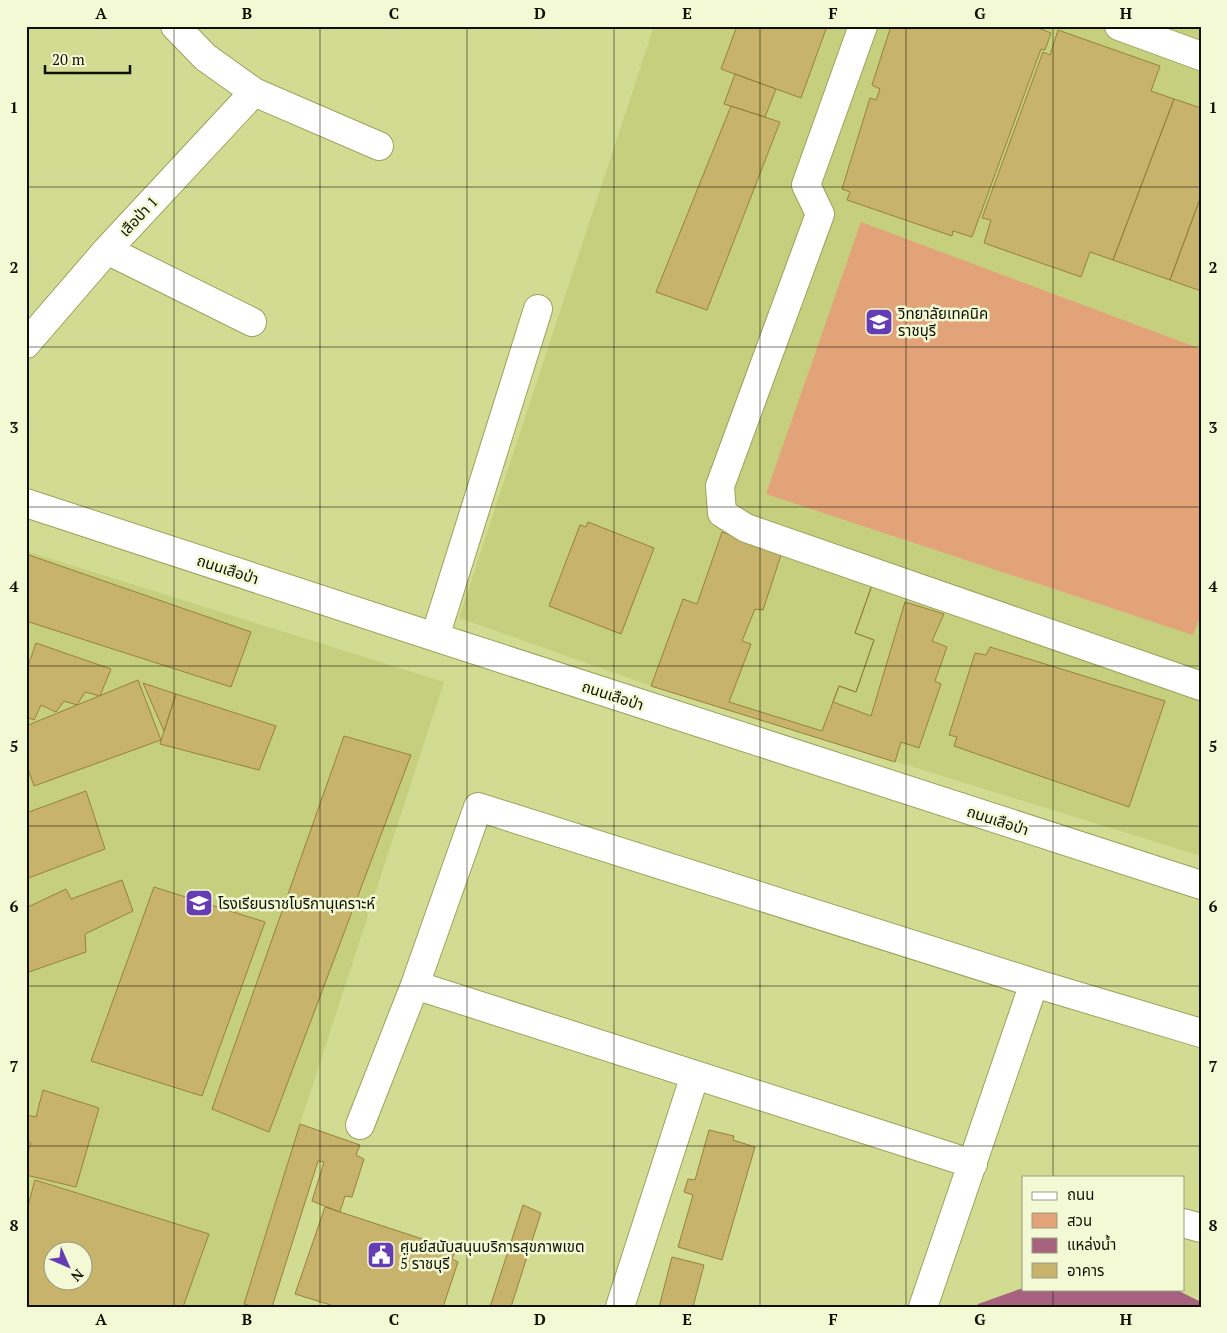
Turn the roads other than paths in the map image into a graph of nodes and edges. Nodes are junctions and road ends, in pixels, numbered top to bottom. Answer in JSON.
{"nodes":[{"id":1,"x":175,"y":26,"type":"edge"},
{"id":2,"x":863,"y":26,"type":"edge"},
{"id":3,"x":1119,"y":26,"type":"edge"},
{"id":4,"x":1201,"y":56,"type":"edge"},
{"id":5,"x":254,"y":92,"type":"junction"},
{"id":6,"x":379,"y":146,"type":"dead end"},
{"id":7,"x":107,"y":250,"type":"junction"},
{"id":8,"x":538,"y":309,"type":"dead end"},
{"id":9,"x":252,"y":322,"type":"dead end"},
{"id":10,"x":26,"y":344,"type":"edge"},
{"id":11,"x":26,"y":503,"type":"edge"},
{"id":12,"x":435,"y":637,"type":"junction"},
{"id":13,"x":1201,"y":686,"type":"edge"},
{"id":14,"x":1201,"y":885,"type":"edge"},
{"id":15,"x":1034,"y":983,"type":"junction"},
{"id":16,"x":415,"y":985,"type":"junction"},
{"id":17,"x":1201,"y":1033,"type":"edge"},
{"id":18,"x":695,"y":1075,"type":"junction"},
{"id":19,"x":360,"y":1125,"type":"dead end"},
{"id":20,"x":973,"y":1164,"type":"junction"},
{"id":21,"x":1184,"y":1222,"type":"edge"},
{"id":22,"x":1201,"y":1228,"type":"edge"},
{"id":23,"x":620,"y":1307,"type":"edge"},
{"id":24,"x":923,"y":1307,"type":"edge"}],
"edges":[{"from":1,"to":5,"type":"street"},
{"from":2,"to":13,"type":"street"},
{"from":3,"to":4,"type":"street"},
{"from":5,"to":6,"type":"street"},
{"from":5,"to":7,"type":"street","name":"เสือป่า 1"},
{"from":7,"to":9,"type":"street"},
{"from":7,"to":10,"type":"street","name":"เสือป่า 1"},
{"from":8,"to":12,"type":"street"},
{"from":11,"to":12,"type":"street","name":"ถนนเสือป่า"},
{"from":12,"to":14,"type":"street","name":"ถนนเสือป่า"},
{"from":15,"to":16,"type":"street"},
{"from":15,"to":17,"type":"street"},
{"from":15,"to":20,"type":"street"},
{"from":16,"to":18,"type":"street"},
{"from":16,"to":19,"type":"street"},
{"from":18,"to":20,"type":"street"},
{"from":18,"to":23,"type":"street"},
{"from":20,"to":24,"type":"street"},
{"from":21,"to":22,"type":"street"}]}
